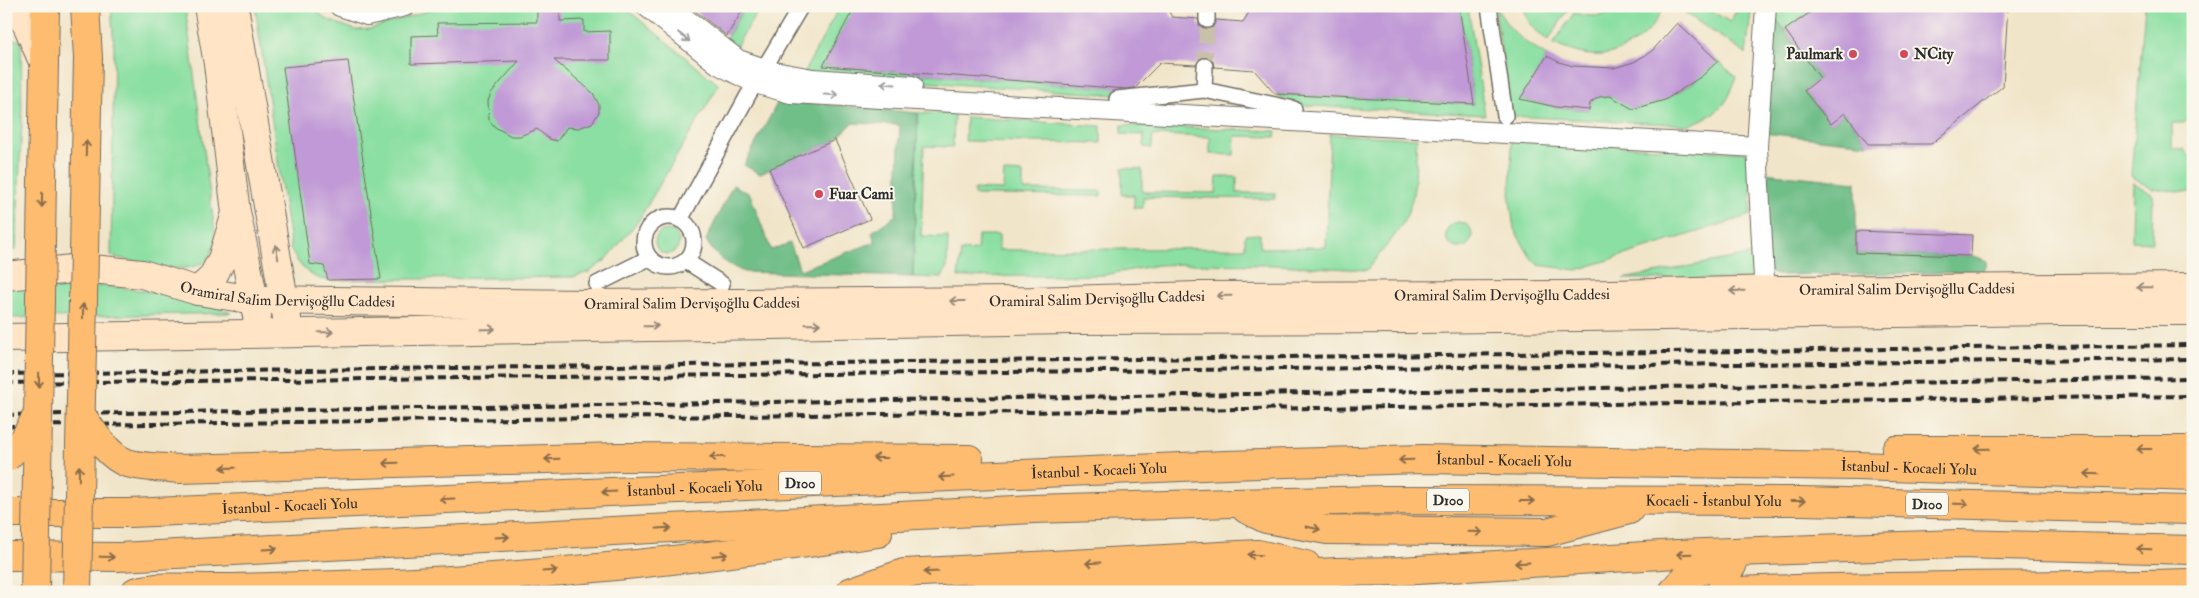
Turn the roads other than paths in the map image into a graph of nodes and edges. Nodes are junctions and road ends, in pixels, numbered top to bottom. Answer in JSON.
{"nodes":[{"id":1,"x":14,"y":6,"type":"edge"},
{"id":2,"x":45,"y":6,"type":"edge"},
{"id":3,"x":85,"y":6,"type":"edge"},
{"id":4,"x":208,"y":6,"type":"edge"},
{"id":5,"x":234,"y":6,"type":"edge"},
{"id":6,"x":340,"y":6,"type":"edge"},
{"id":7,"x":405,"y":6,"type":"edge"},
{"id":8,"x":646,"y":6,"type":"edge"},
{"id":9,"x":669,"y":6,"type":"edge"},
{"id":10,"x":801,"y":6,"type":"edge"},
{"id":11,"x":1489,"y":6,"type":"edge"},
{"id":12,"x":1766,"y":6,"type":"edge"},
{"id":13,"x":44,"y":64,"type":"junction"},
{"id":14,"x":1205,"y":66,"type":"tunnel mouth"},
{"id":15,"x":759,"y":76,"type":"junction"},
{"id":16,"x":1204,"y":90,"type":"junction"},
{"id":17,"x":1117,"y":99,"type":"junction"},
{"id":18,"x":1294,"y":110,"type":"junction"},
{"id":19,"x":1505,"y":116,"type":"dead end"},
{"id":20,"x":1757,"y":142,"type":"junction"},
{"id":21,"x":236,"y":212,"type":"junction"},
{"id":22,"x":680,"y":220,"type":"junction"},
{"id":23,"x":649,"y":258,"type":"junction"},
{"id":24,"x":686,"y":261,"type":"junction"},
{"id":25,"x":6,"y":276,"type":"edge"},
{"id":26,"x":597,"y":284,"type":"dead end"},
{"id":27,"x":722,"y":284,"type":"dead end"},
{"id":28,"x":2193,"y":288,"type":"edge"},
{"id":29,"x":198,"y":290,"type":"junction"},
{"id":30,"x":1779,"y":290,"type":"junction"},
{"id":31,"x":254,"y":300,"type":"junction"},
{"id":32,"x":285,"y":300,"type":"junction"},
{"id":33,"x":2193,"y":311,"type":"edge"},
{"id":34,"x":289,"y":333,"type":"junction"},
{"id":35,"x":260,"y":334,"type":"junction"},
{"id":36,"x":6,"y":338,"type":"edge"},
{"id":37,"x":38,"y":414,"type":"junction"},
{"id":38,"x":80,"y":415,"type":"junction"},
{"id":39,"x":2193,"y":450,"type":"edge"},
{"id":40,"x":6,"y":458,"type":"edge"},
{"id":41,"x":1226,"y":464,"type":"junction"},
{"id":42,"x":1720,"y":464,"type":"junction"},
{"id":43,"x":2193,"y":476,"type":"edge"},
{"id":44,"x":1033,"y":509,"type":"junction"},
{"id":45,"x":2193,"y":510,"type":"edge"},
{"id":46,"x":6,"y":513,"type":"edge"},
{"id":47,"x":2055,"y":546,"type":"junction"},
{"id":48,"x":2193,"y":550,"type":"edge"},
{"id":49,"x":6,"y":556,"type":"edge"},
{"id":50,"x":1337,"y":572,"type":"junction"},
{"id":51,"x":2193,"y":583,"type":"edge"},
{"id":52,"x":1754,"y":591,"type":"edge"},
{"id":53,"x":36,"y":592,"type":"edge"},
{"id":54,"x":77,"y":592,"type":"edge"},
{"id":55,"x":135,"y":592,"type":"edge"},
{"id":56,"x":850,"y":592,"type":"edge"},
{"id":57,"x":984,"y":592,"type":"edge"},
{"id":58,"x":1673,"y":592,"type":"edge"},
{"id":59,"x":1720,"y":592,"type":"edge"}],
"edges":[{"from":1,"to":13,"type":"main road"},
{"from":2,"to":13,"type":"main road"},
{"from":38,"to":3,"type":"main road","one_way":true,"bridge":true},
{"from":4,"to":21,"type":"main road"},
{"from":32,"to":5,"type":"main road","one_way":true},
{"from":6,"to":7,"type":"street"},
{"from":8,"to":15,"type":"street","one_way":true},
{"from":9,"to":15,"type":"street"},
{"from":10,"to":15,"type":"street"},
{"from":11,"to":19,"type":"street"},
{"from":12,"to":20,"type":"street"},
{"from":13,"to":37,"type":"main road","one_way":true,"bridge":true},
{"from":14,"to":16,"type":"street"},
{"from":17,"to":15,"type":"street","one_way":true},
{"from":15,"to":20,"type":"street","one_way":true},
{"from":15,"to":22,"type":"street"},
{"from":16,"to":17,"type":"street"},
{"from":16,"to":18,"type":"street"},
{"from":17,"to":18,"type":"street"},
{"from":18,"to":20,"type":"street"},
{"from":20,"to":30,"type":"street"},
{"from":21,"to":29,"type":"main road"},
{"from":21,"to":31,"type":"main road"},
{"from":22,"to":23,"type":"street"},
{"from":22,"to":24,"type":"street"},
{"from":23,"to":24,"type":"street"},
{"from":23,"to":26,"type":"street"},
{"from":24,"to":27,"type":"street"},
{"from":25,"to":29,"type":"main road","name":"Oramiral Salim Dervişoğllu Caddesi"},
{"from":28,"to":30,"type":"main road","name":"Oramiral Salim Dervişoğllu Caddesi","one_way":true},
{"from":29,"to":31,"type":"main road","name":"Oramiral Salim Dervişoğllu Caddesi"},
{"from":30,"to":32,"type":"main road","name":"Oramiral Salim Dervişoğllu Caddesi","one_way":true},
{"from":31,"to":32,"type":"main road","name":"Oramiral Salim Dervişoğllu Caddesi"},
{"from":31,"to":35,"type":"main road"},
{"from":32,"to":34,"type":"main road"},
{"from":34,"to":33,"type":"main road","name":"Oramiral Salim Dervişoğllu Caddesi","one_way":true},
{"from":34,"to":35,"type":"main road","name":"Oramiral Salim Dervişoğllu Caddesi"},
{"from":35,"to":36,"type":"main road","name":"Oramiral Salim Dervişoğllu Caddesi"},
{"from":37,"to":40,"type":"main road","bridge":true},
{"from":37,"to":53,"type":"main road","bridge":true},
{"from":41,"to":38,"type":"main road","one_way":true,"bridge":true},
{"from":54,"to":38,"type":"main road","one_way":true,"bridge":true},
{"from":39,"to":42,"type":"main road","one_way":true},
{"from":42,"to":41,"type":"main road","name":"İstanbul - Kocaeli Yolu","number":"D100","one_way":true},
{"from":41,"to":46,"type":"main road","name":"İstanbul - Kocaeli Yolu","number":"D100","one_way":true},
{"from":43,"to":42,"type":"main road","name":"İstanbul - Kocaeli Yolu","one_way":true},
{"from":44,"to":45,"type":"main road","name":"Kocaeli - İstanbul Yolu","number":"D100","one_way":true},
{"from":49,"to":44,"type":"main road","one_way":true},
{"from":55,"to":44,"type":"main road","one_way":true},
{"from":48,"to":47,"type":"main road","one_way":true},
{"from":47,"to":50,"type":"main road","one_way":true},
{"from":47,"to":58,"type":"main road"},
{"from":50,"to":56,"type":"main road","one_way":true},
{"from":50,"to":57,"type":"main road"},
{"from":51,"to":52,"type":"main road"},
{"from":52,"to":59,"type":"main road"}]}
